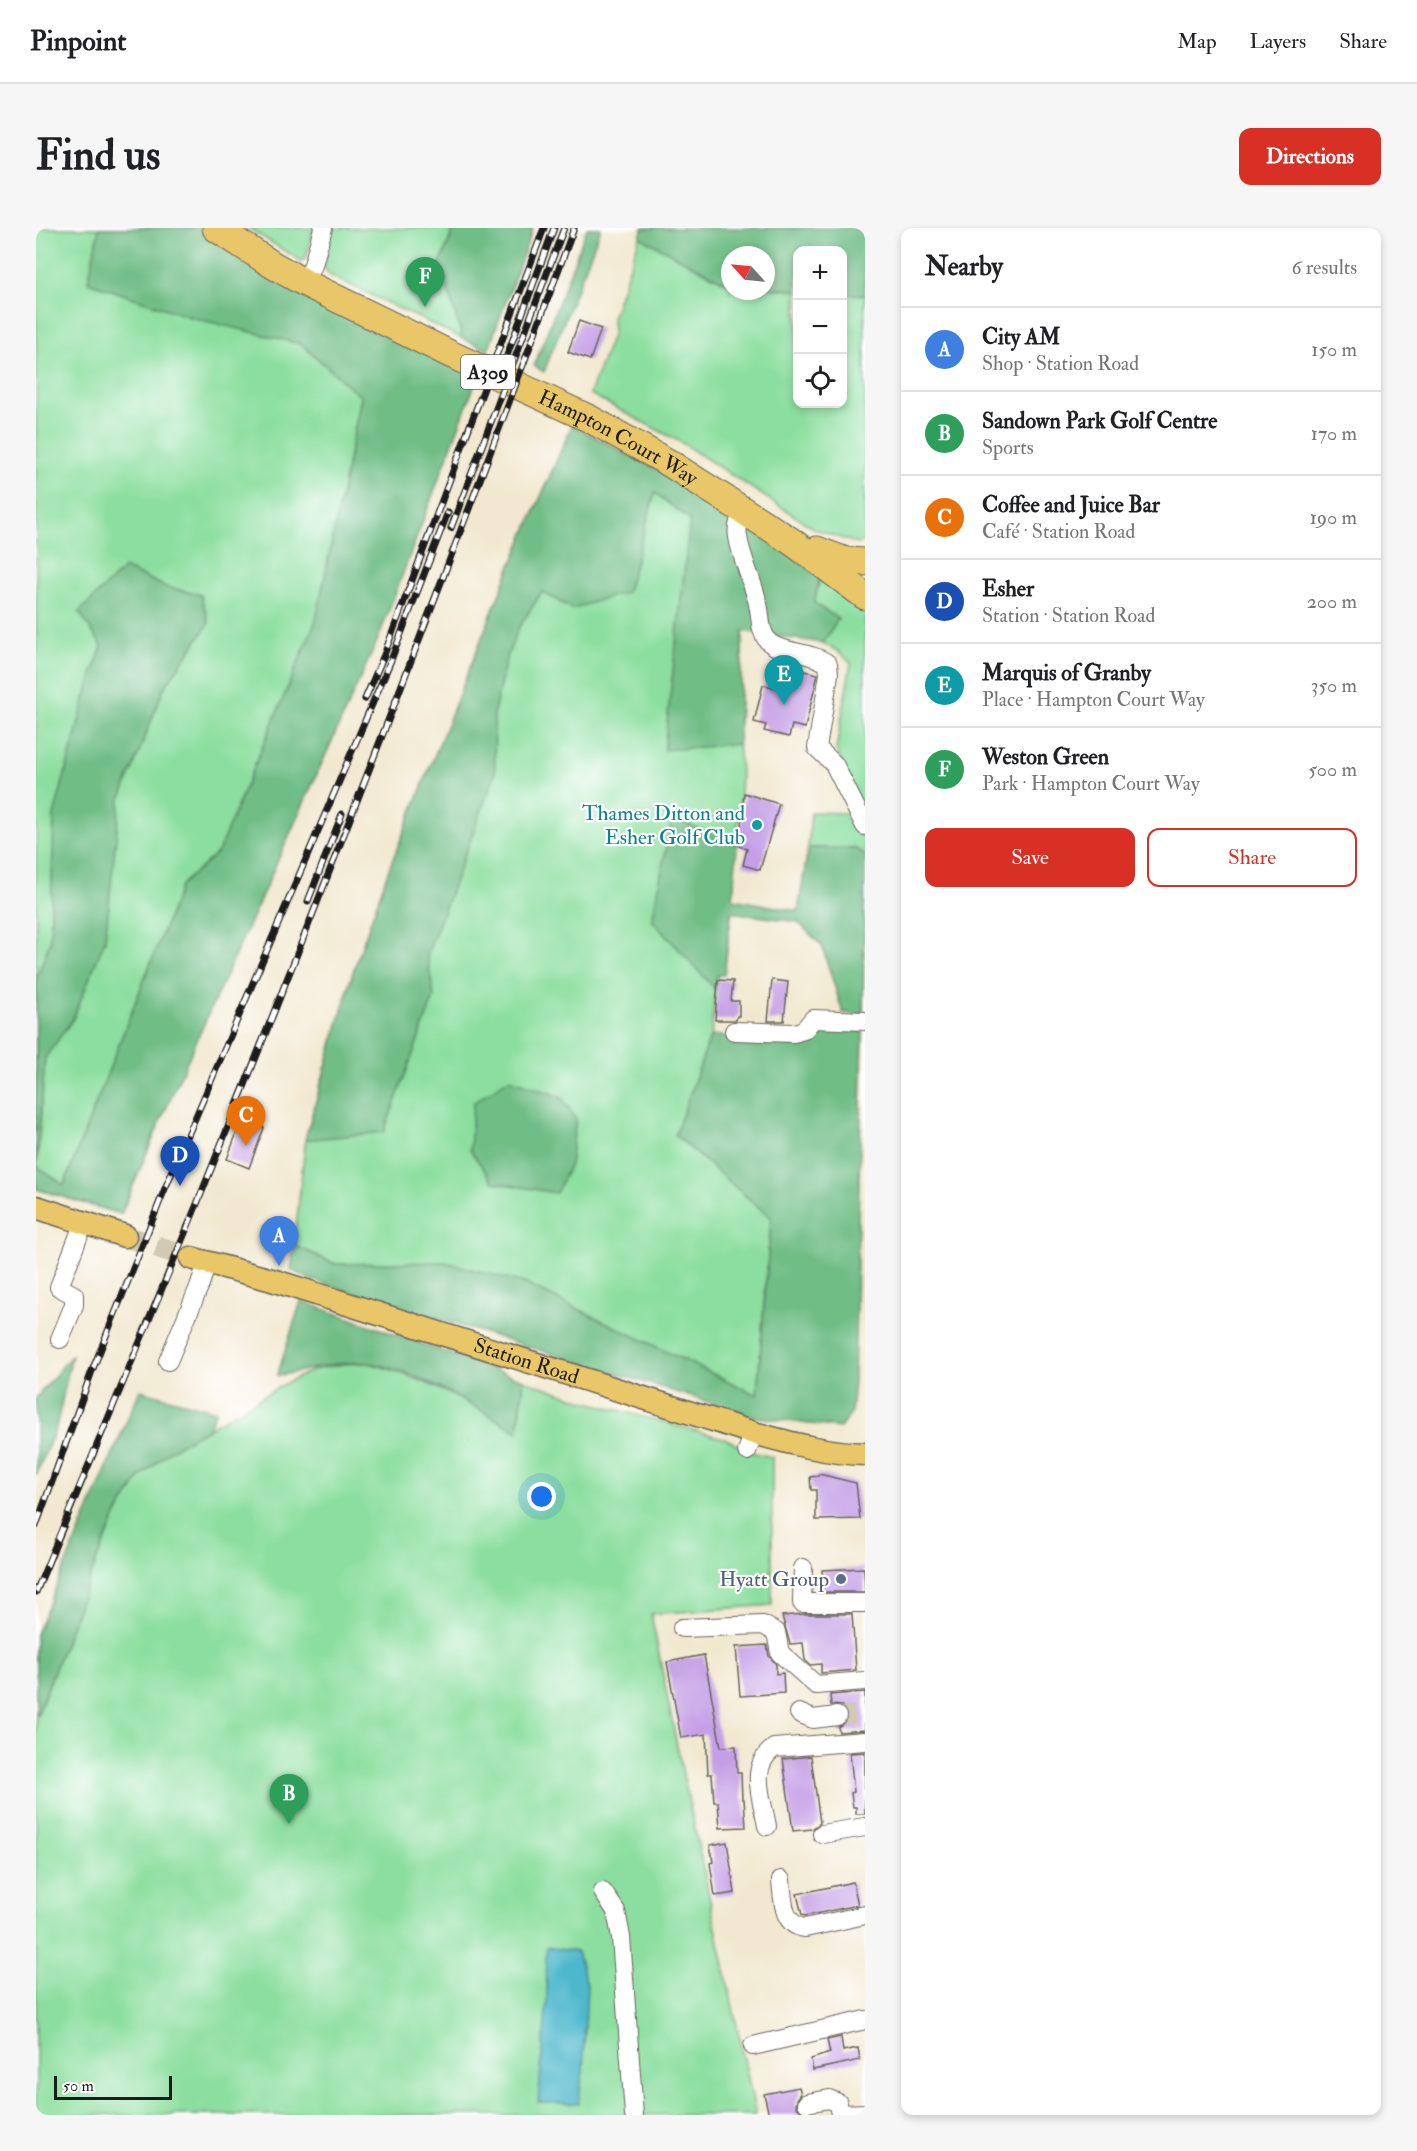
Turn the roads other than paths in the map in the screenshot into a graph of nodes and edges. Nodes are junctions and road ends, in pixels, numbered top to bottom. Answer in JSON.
{"nodes":[{"id":1,"x":216,"y":228,"type":"edge"},
{"id":2,"x":323,"y":228,"type":"edge"},
{"id":3,"x":306,"y":283,"type":"junction"},
{"id":4,"x":744,"y":510,"type":"junction"},
{"id":5,"x":791,"y":541,"type":"junction"},
{"id":6,"x":865,"y":562,"type":"edge"},
{"id":7,"x":865,"y":596,"type":"edge"},
{"id":8,"x":865,"y":826,"type":"edge"},
{"id":9,"x":865,"y":1021,"type":"edge"},
{"id":10,"x":734,"y":1031,"type":"dead end"},
{"id":11,"x":36,"y":1207,"type":"edge"},
{"id":12,"x":84,"y":1222,"type":"junction"},
{"id":13,"x":125,"y":1236,"type":"tunnel mouth"},
{"id":14,"x":199,"y":1260,"type":"joint"},
{"id":15,"x":60,"y":1339,"type":"dead end"},
{"id":16,"x":168,"y":1361,"type":"dead end"},
{"id":17,"x":865,"y":1454,"type":"edge"},
{"id":18,"x":802,"y":1568,"type":"dead end"},
{"id":19,"x":865,"y":1603,"type":"edge"},
{"id":20,"x":682,"y":1628,"type":"dead end"},
{"id":21,"x":865,"y":1681,"type":"edge"},
{"id":22,"x":799,"y":1713,"type":"dead end"},
{"id":23,"x":837,"y":1716,"type":"tunnel mouth"},
{"id":24,"x":865,"y":1741,"type":"edge"},
{"id":25,"x":767,"y":1826,"type":"dead end"},
{"id":26,"x":865,"y":1827,"type":"edge"},
{"id":27,"x":822,"y":1834,"type":"dead end"},
{"id":28,"x":781,"y":1880,"type":"dead end"},
{"id":29,"x":603,"y":1892,"type":"dead end"},
{"id":30,"x":865,"y":1915,"type":"edge"},
{"id":31,"x":865,"y":2020,"type":"edge"},
{"id":32,"x":753,"y":2046,"type":"dead end"},
{"id":33,"x":807,"y":2103,"type":"dead end"},
{"id":34,"x":865,"y":2113,"type":"edge"},
{"id":35,"x":634,"y":2115,"type":"edge"}],
"edges":[{"from":1,"to":3,"type":"highway","name":"Hampton Court Way","number":"A309"},
{"from":2,"to":3,"type":"street"},
{"from":3,"to":4,"type":"highway","name":"Hampton Court Way","number":"A309"},
{"from":4,"to":5,"type":"highway","name":"Hampton Court Way","number":"A309"},
{"from":4,"to":8,"type":"street"},
{"from":5,"to":6,"type":"highway","name":"Hampton Court Way","number":"A309"},
{"from":5,"to":7,"type":"highway","name":"Hampton Court Way","number":"A309"},
{"from":9,"to":10,"type":"street"},
{"from":11,"to":12,"type":"main road"},
{"from":12,"to":13,"type":"main road"},
{"from":12,"to":15,"type":"street"},
{"from":14,"to":16,"type":"street"},
{"from":14,"to":17,"type":"main road","name":"Station Road"},
{"from":18,"to":19,"type":"street"},
{"from":20,"to":21,"type":"street"},
{"from":22,"to":23,"type":"street"},
{"from":24,"to":25,"type":"street"},
{"from":26,"to":27,"type":"street"},
{"from":28,"to":30,"type":"street"},
{"from":29,"to":35,"type":"street"},
{"from":31,"to":32,"type":"street"},
{"from":33,"to":34,"type":"street"}]}
